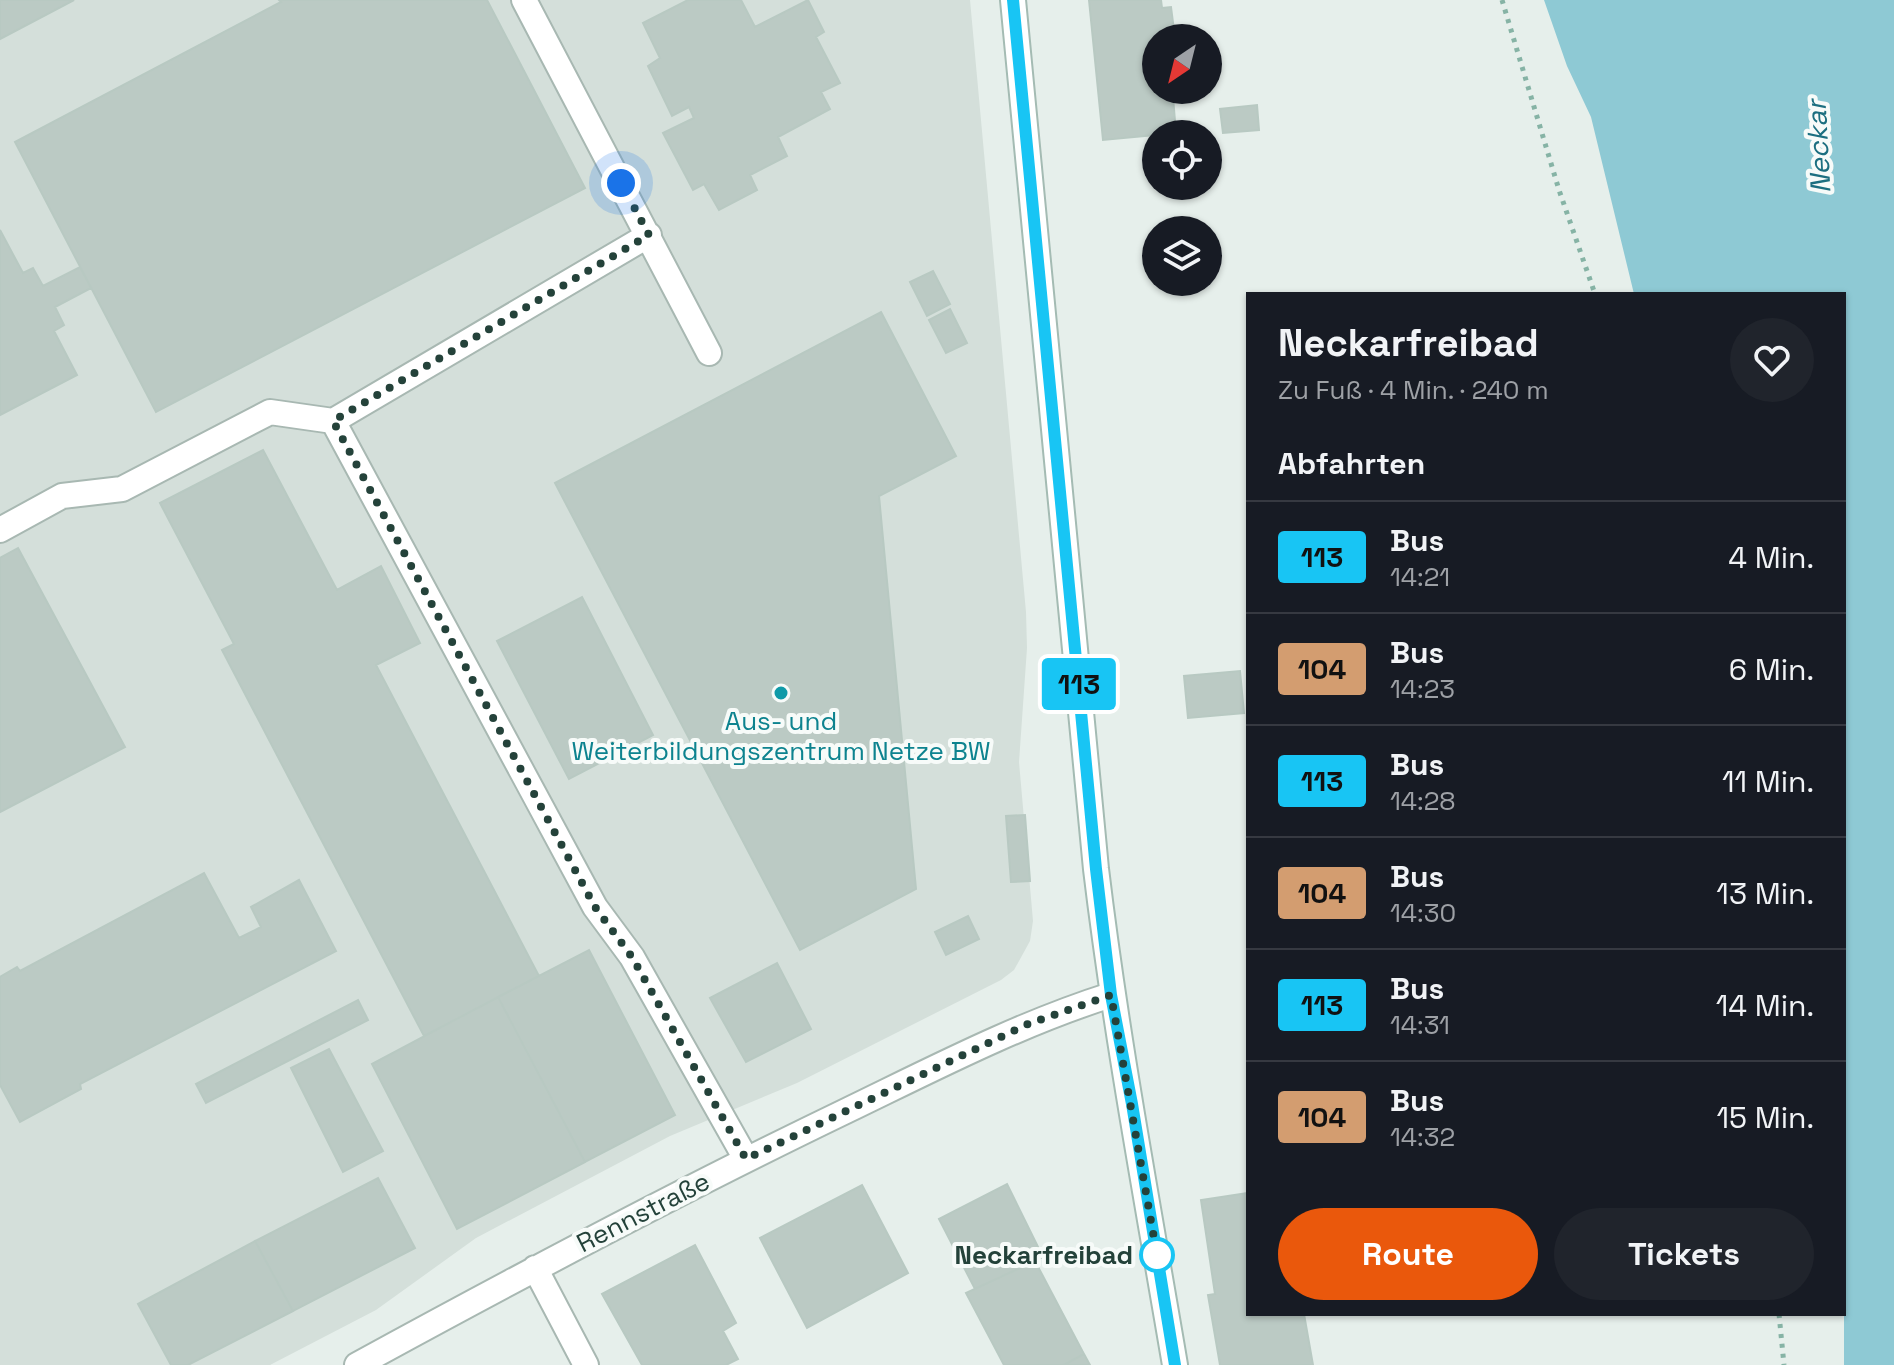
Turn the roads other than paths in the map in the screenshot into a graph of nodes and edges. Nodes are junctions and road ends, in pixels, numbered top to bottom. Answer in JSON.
{"nodes":[{"id":1,"x":524,"y":0,"type":"edge"},
{"id":2,"x":1013,"y":0,"type":"edge"},
{"id":3,"x":649,"y":235,"type":"junction"},
{"id":4,"x":709,"y":353,"type":"dead end"},
{"id":5,"x":333,"y":421,"type":"junction"},
{"id":6,"x":0,"y":530,"type":"edge"},
{"id":7,"x":1111,"y":995,"type":"junction"},
{"id":8,"x":746,"y":1159,"type":"junction"},
{"id":9,"x":535,"y":1268,"type":"junction"},
{"id":10,"x":357,"y":1365,"type":"edge"},
{"id":11,"x":586,"y":1365,"type":"edge"},
{"id":12,"x":1175,"y":1365,"type":"edge"}],
"edges":[{"from":1,"to":3,"type":"street"},
{"from":2,"to":7,"type":"street"},
{"from":3,"to":4,"type":"street"},
{"from":3,"to":5,"type":"street"},
{"from":5,"to":6,"type":"street"},
{"from":5,"to":8,"type":"street"},
{"from":7,"to":8,"type":"street","name":"Rennstraße"},
{"from":7,"to":12,"type":"street"},
{"from":8,"to":9,"type":"street","name":"Rennstraße"},
{"from":9,"to":10,"type":"street","name":"Rennstraße"},
{"from":9,"to":11,"type":"street"}]}
